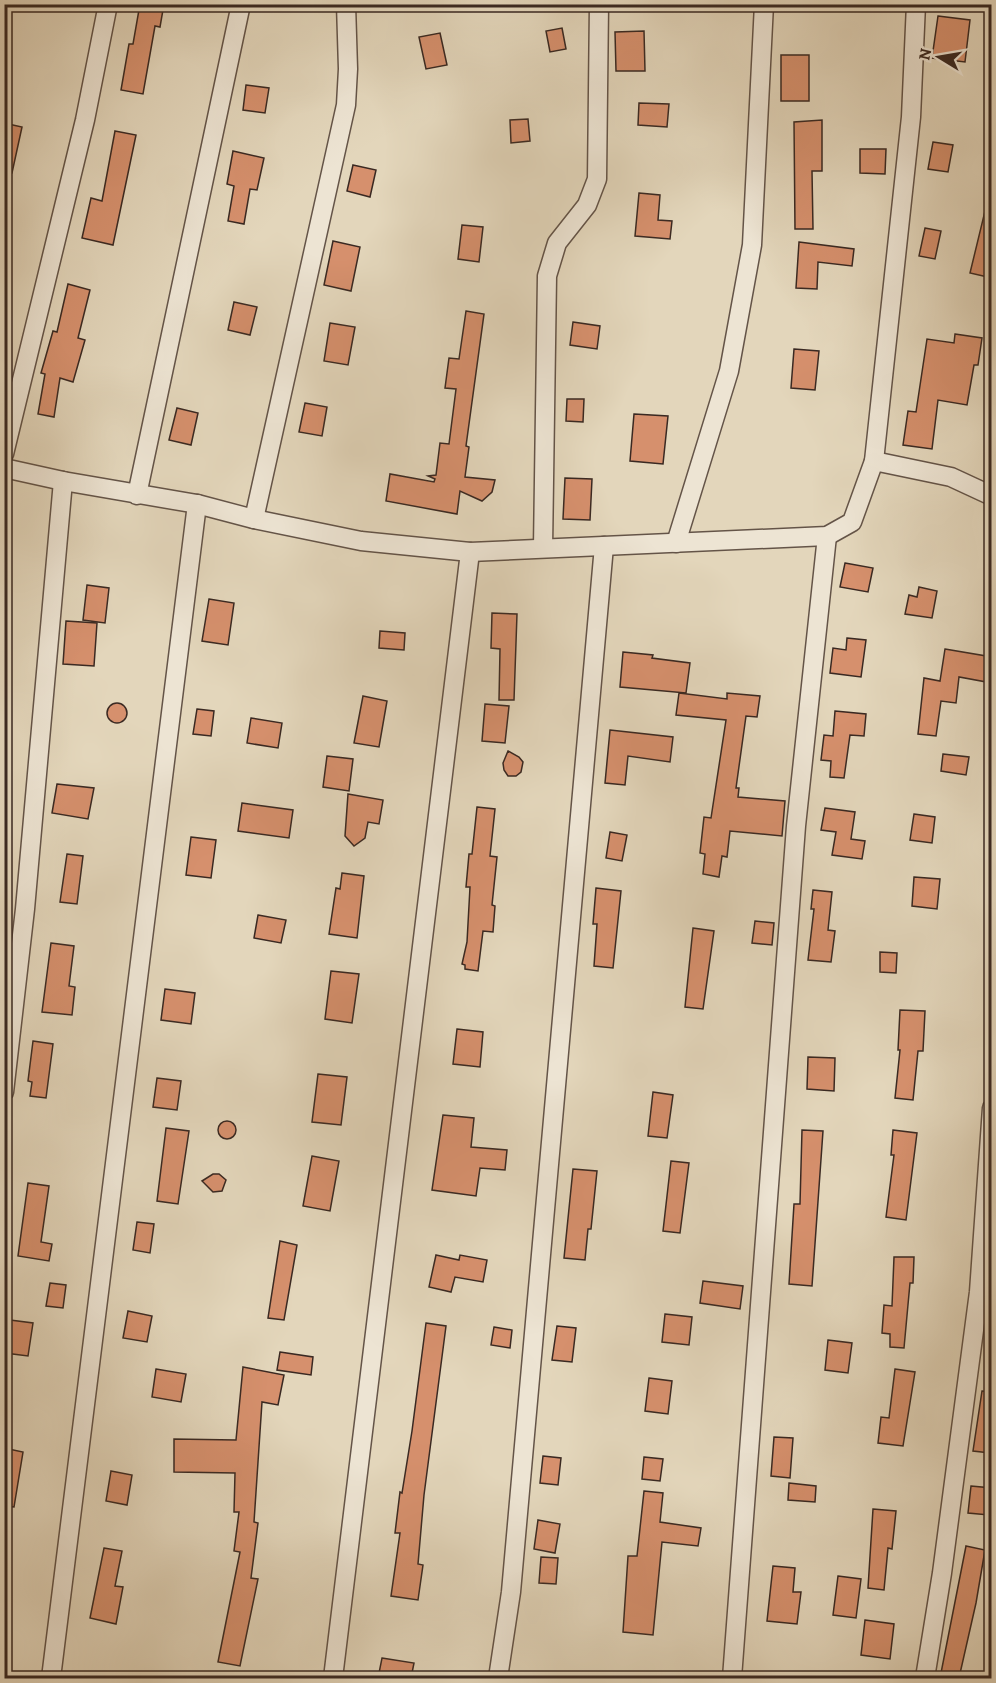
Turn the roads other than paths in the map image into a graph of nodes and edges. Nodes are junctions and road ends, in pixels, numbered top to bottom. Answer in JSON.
{"nodes":[{"id":1,"x":108,"y":4,"type":"edge"},
{"id":2,"x":241,"y":4,"type":"edge"},
{"id":3,"x":346,"y":4,"type":"edge"},
{"id":4,"x":599,"y":4,"type":"edge"},
{"id":5,"x":764,"y":4,"type":"edge"},
{"id":6,"x":916,"y":4,"type":"edge"},
{"id":7,"x":4,"y":454,"type":"edge"},
{"id":8,"x":874,"y":461,"type":"junction"},
{"id":9,"x":4,"y":468,"type":"edge"},
{"id":10,"x":63,"y":481,"type":"junction"},
{"id":11,"x":137,"y":495,"type":"junction"},
{"id":12,"x":992,"y":496,"type":"edge"},
{"id":13,"x":197,"y":504,"type":"junction"},
{"id":14,"x":254,"y":519,"type":"junction"},
{"id":15,"x":827,"y":536,"type":"junction"},
{"id":16,"x":676,"y":543,"type":"junction"},
{"id":17,"x":604,"y":546,"type":"junction"},
{"id":18,"x":543,"y":548,"type":"junction"},
{"id":19,"x":470,"y":552,"type":"junction"},
{"id":20,"x":4,"y":1092,"type":"edge"},
{"id":21,"x":992,"y":1108,"type":"edge"},
{"id":22,"x":51,"y":1678,"type":"edge"},
{"id":23,"x":333,"y":1678,"type":"edge"},
{"id":24,"x":498,"y":1678,"type":"edge"},
{"id":25,"x":732,"y":1678,"type":"edge"},
{"id":26,"x":925,"y":1678,"type":"edge"}],
"edges":[{"from":1,"to":7,"type":"street"},
{"from":2,"to":11,"type":"street"},
{"from":3,"to":14,"type":"street"},
{"from":4,"to":18,"type":"street"},
{"from":5,"to":16,"type":"street"},
{"from":6,"to":8,"type":"street"},
{"from":8,"to":12,"type":"street"},
{"from":8,"to":15,"type":"street"},
{"from":9,"to":10,"type":"street"},
{"from":10,"to":11,"type":"street"},
{"from":10,"to":20,"type":"street"},
{"from":11,"to":13,"type":"street"},
{"from":13,"to":14,"type":"street"},
{"from":13,"to":22,"type":"street"},
{"from":14,"to":19,"type":"street"},
{"from":15,"to":16,"type":"street"},
{"from":15,"to":25,"type":"street"},
{"from":16,"to":17,"type":"street"},
{"from":17,"to":18,"type":"street"},
{"from":17,"to":24,"type":"street"},
{"from":18,"to":19,"type":"street"},
{"from":19,"to":23,"type":"street"},
{"from":21,"to":26,"type":"street"}]}
